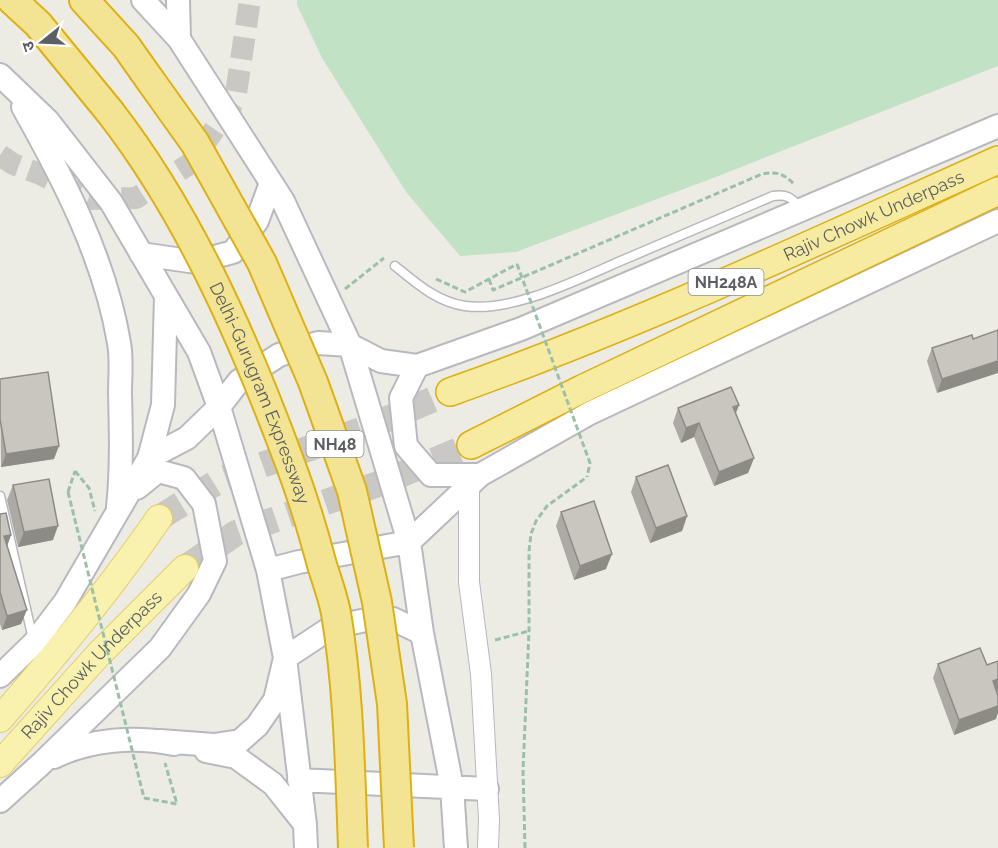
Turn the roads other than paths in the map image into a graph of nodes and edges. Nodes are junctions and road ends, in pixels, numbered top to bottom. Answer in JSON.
{"nodes":[{"id":1,"x":12,"y":0,"type":"edge"},
{"id":2,"x":84,"y":0,"type":"edge"},
{"id":3,"x":143,"y":0,"type":"edge"},
{"id":4,"x":178,"y":0,"type":"edge"},
{"id":5,"x":179,"y":39,"type":"junction"},
{"id":6,"x":5,"y":79,"type":"edge"},
{"id":7,"x":998,"y":126,"type":"edge"},
{"id":8,"x":998,"y":160,"type":"edge"},
{"id":9,"x":271,"y":183,"type":"junction"},
{"id":10,"x":998,"y":191,"type":"edge"},
{"id":11,"x":807,"y":207,"type":"junction"},
{"id":12,"x":998,"y":221,"type":"edge"},
{"id":13,"x":141,"y":254,"type":"junction"},
{"id":14,"x":395,"y":266,"type":"dead end"},
{"id":15,"x":166,"y":295,"type":"junction"},
{"id":16,"x":350,"y":345,"type":"junction"},
{"id":17,"x":417,"y":366,"type":"junction"},
{"id":18,"x":450,"y":392,"type":"tunnel mouth"},
{"id":19,"x":219,"y":406,"type":"junction"},
{"id":20,"x":471,"y":445,"type":"tunnel mouth"},
{"id":21,"x":149,"y":458,"type":"junction"},
{"id":22,"x":474,"y":481,"type":"junction"},
{"id":23,"x":129,"y":494,"type":"junction"},
{"id":24,"x":0,"y":496,"type":"edge"},
{"id":25,"x":117,"y":514,"type":"junction"},
{"id":26,"x":159,"y":518,"type":"tunnel mouth"},
{"id":27,"x":409,"y":542,"type":"junction"},
{"id":28,"x":184,"y":568,"type":"tunnel mouth"},
{"id":29,"x":268,"y":570,"type":"junction"},
{"id":30,"x":422,"y":633,"type":"junction"},
{"id":31,"x":34,"y":643,"type":"junction"},
{"id":32,"x":285,"y":658,"type":"junction"},
{"id":33,"x":5,"y":669,"type":"edge"},
{"id":34,"x":0,"y":719,"type":"edge"},
{"id":35,"x":160,"y":741,"type":"junction"},
{"id":36,"x":42,"y":763,"type":"junction"},
{"id":37,"x":0,"y":764,"type":"edge"},
{"id":38,"x":299,"y":780,"type":"junction"},
{"id":39,"x":452,"y":787,"type":"junction"},
{"id":40,"x":487,"y":789,"type":"junction"},
{"id":41,"x":0,"y":801,"type":"edge"},
{"id":42,"x":305,"y":825,"type":"junction"},
{"id":43,"x":306,"y":848,"type":"edge"},
{"id":44,"x":353,"y":848,"type":"edge"},
{"id":45,"x":399,"y":848,"type":"edge"},
{"id":46,"x":456,"y":848,"type":"edge"},
{"id":47,"x":488,"y":848,"type":"edge"}],
"edges":[{"from":1,"to":44,"type":"highway","name":"Delhi-Gurugram Expressway","number":"NH48","bridge":true},
{"from":2,"to":45,"type":"highway","number":"NH48","bridge":true},
{"from":3,"to":5,"type":"main road"},
{"from":4,"to":5,"type":"main road"},
{"from":5,"to":9,"type":"main road"},
{"from":6,"to":13,"type":"main road"},
{"from":6,"to":25,"type":"main road"},
{"from":7,"to":11,"type":"main road"},
{"from":8,"to":18,"type":"highway","name":"Rajiv Chowk Underpass","number":"NH248A"},
{"from":9,"to":13,"type":"main road"},
{"from":9,"to":16,"type":"main road"},
{"from":10,"to":20,"type":"highway","name":"Rajiv Chowk Underpass","number":"NH248A"},
{"from":11,"to":14,"type":"lane"},
{"from":11,"to":17,"type":"main road"},
{"from":12,"to":22,"type":"main road"},
{"from":13,"to":15,"type":"main road"},
{"from":15,"to":19,"type":"main road"},
{"from":15,"to":21,"type":"main road"},
{"from":16,"to":17,"type":"main road"},
{"from":16,"to":19,"type":"main road"},
{"from":16,"to":27,"type":"main road"},
{"from":17,"to":22,"type":"main road"},
{"from":19,"to":21,"type":"main road"},
{"from":19,"to":29,"type":"main road"},
{"from":21,"to":23,"type":"main road"},
{"from":22,"to":27,"type":"main road"},
{"from":22,"to":40,"type":"street"},
{"from":23,"to":25,"type":"main road"},
{"from":23,"to":36,"type":"main road"},
{"from":24,"to":31,"type":"lane"},
{"from":25,"to":31,"type":"main road"},
{"from":26,"to":34,"type":"main road","name":"Rajiv Chowk Underpass"},
{"from":27,"to":29,"type":"main road"},
{"from":27,"to":30,"type":"main road"},
{"from":28,"to":37,"type":"main road","name":"Rajiv Chowk Underpass"},
{"from":29,"to":32,"type":"main road"},
{"from":30,"to":32,"type":"main road"},
{"from":30,"to":39,"type":"main road"},
{"from":31,"to":33,"type":"main road"},
{"from":32,"to":35,"type":"main road"},
{"from":32,"to":38,"type":"main road"},
{"from":35,"to":36,"type":"main road"},
{"from":35,"to":42,"type":"main road"},
{"from":36,"to":41,"type":"main road"},
{"from":38,"to":39,"type":"main road"},
{"from":38,"to":42,"type":"main road"},
{"from":39,"to":40,"type":"main road"},
{"from":39,"to":46,"type":"main road"},
{"from":40,"to":47,"type":"street"},
{"from":42,"to":43,"type":"main road"}]}
